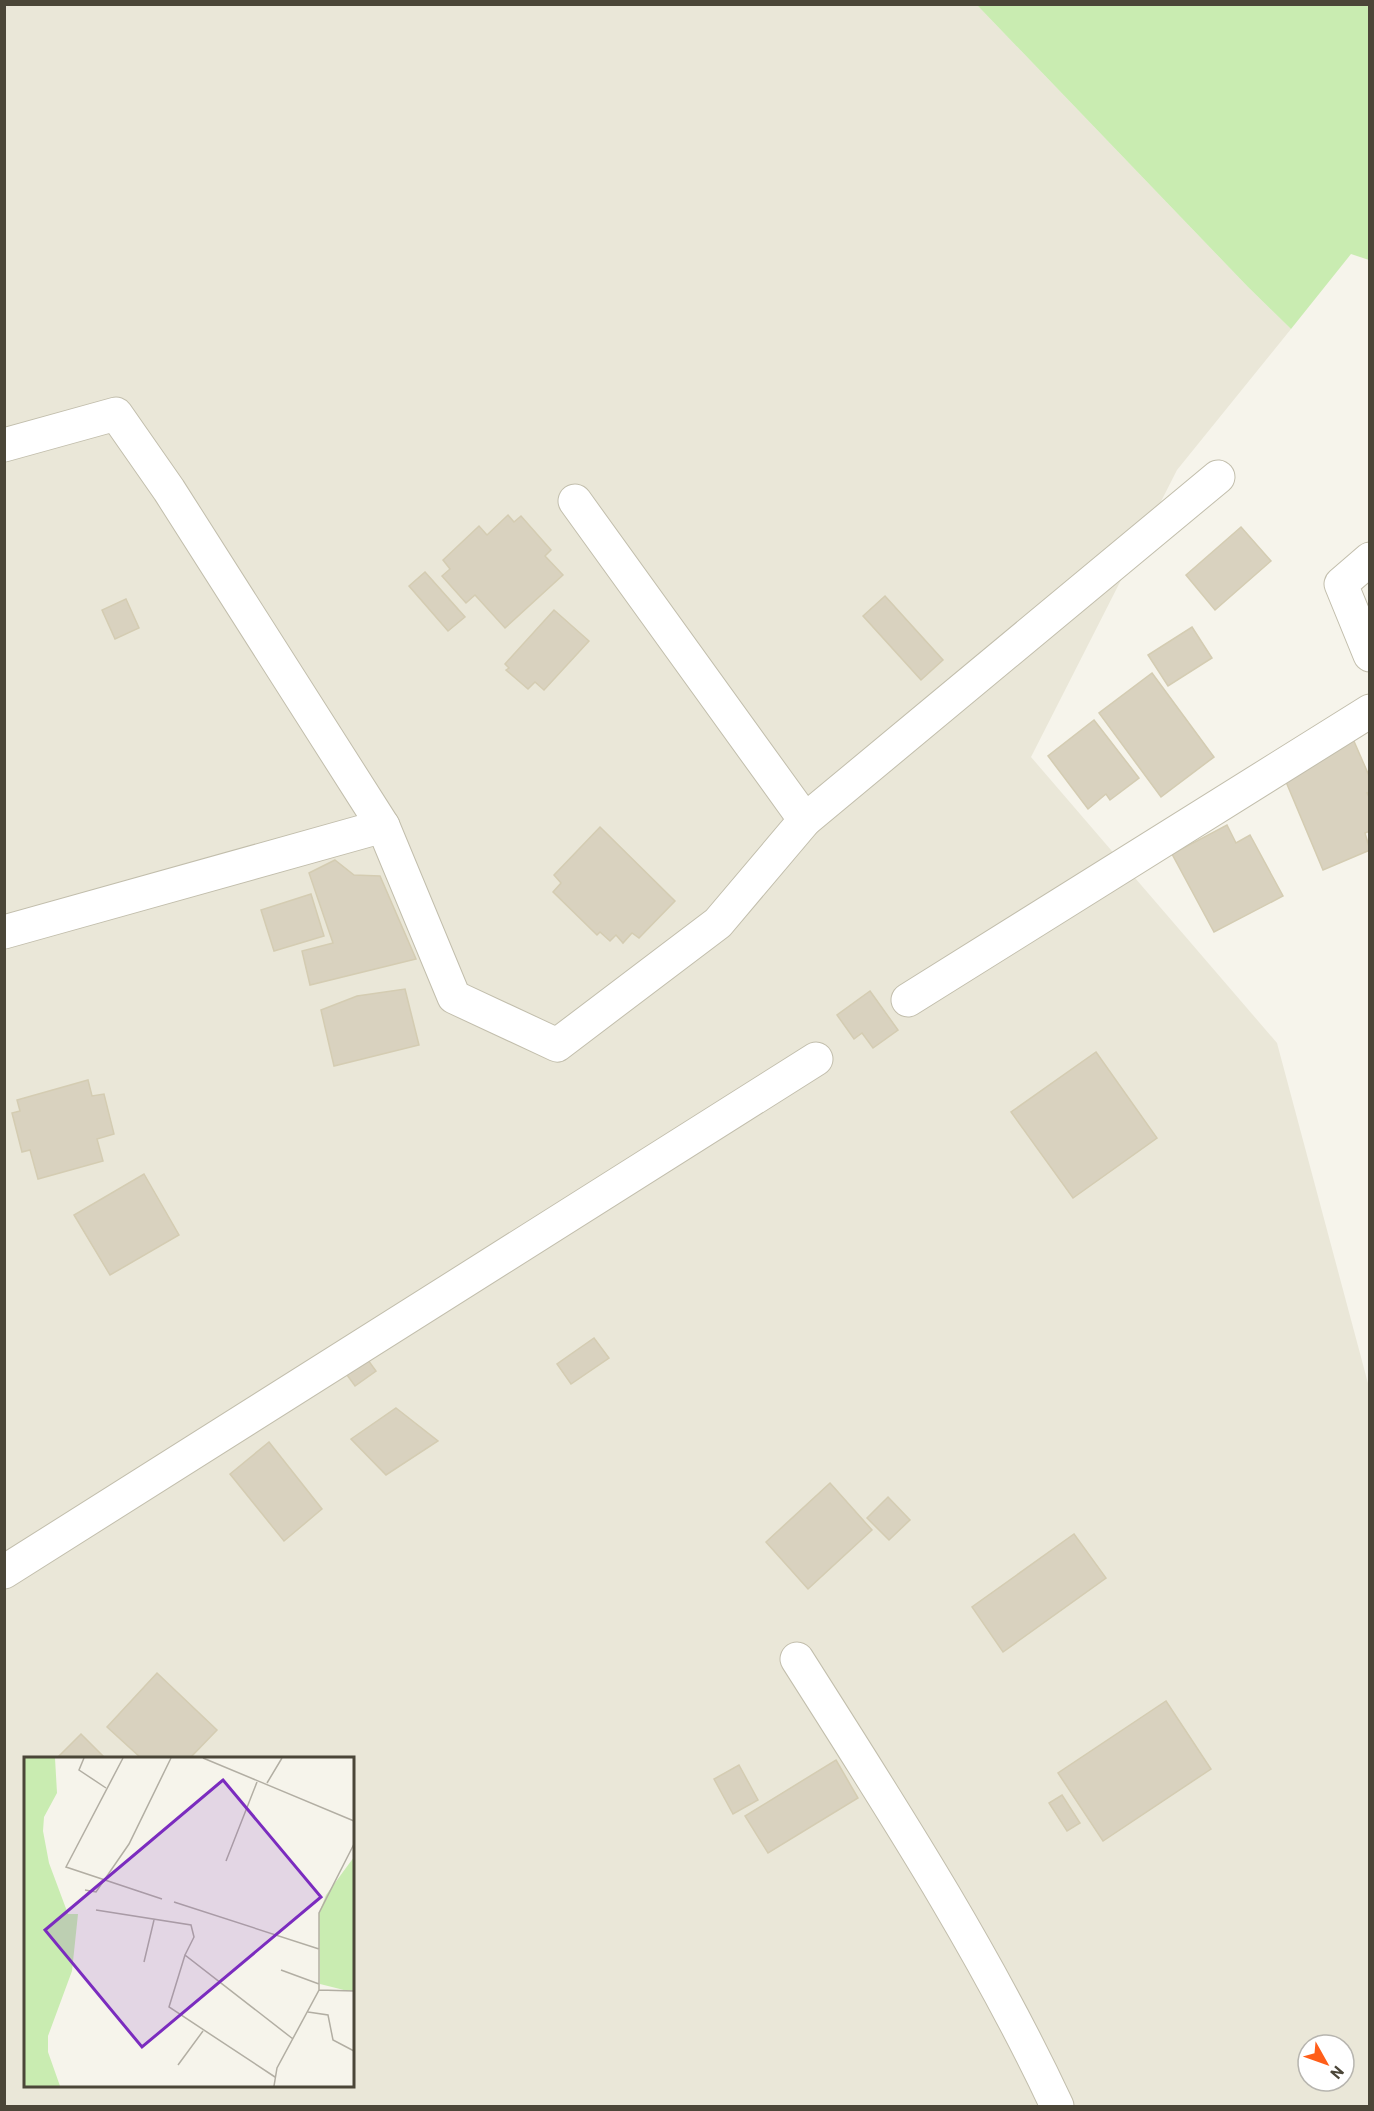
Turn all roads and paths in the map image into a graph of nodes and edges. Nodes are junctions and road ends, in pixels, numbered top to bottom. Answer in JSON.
{"nodes":[{"id":1,"x":4,"y":445,"type":"edge"},
{"id":2,"x":1218,"y":477,"type":"dead end"},
{"id":3,"x":575,"y":501,"type":"dead end"},
{"id":4,"x":1370,"y":559,"type":"edge"},
{"id":5,"x":1370,"y":655,"type":"edge"},
{"id":6,"x":1370,"y":711,"type":"edge"},
{"id":7,"x":805,"y":820,"type":"junction"},
{"id":8,"x":383,"y":826,"type":"junction"},
{"id":9,"x":4,"y":932,"type":"edge"},
{"id":10,"x":908,"y":1000,"type":"dead end"},
{"id":11,"x":816,"y":1059,"type":"dead end"},
{"id":12,"x":4,"y":1572,"type":"edge"},
{"id":13,"x":797,"y":1659,"type":"dead end"},
{"id":14,"x":1057,"y":2106,"type":"edge"}],
"edges":[{"from":1,"to":8,"type":"street"},
{"from":2,"to":7,"type":"street"},
{"from":3,"to":7,"type":"street"},
{"from":4,"to":5,"type":"street"},
{"from":6,"to":10,"type":"street"},
{"from":7,"to":8,"type":"street"},
{"from":8,"to":9,"type":"street"},
{"from":11,"to":12,"type":"street"},
{"from":13,"to":14,"type":"street"}]}
